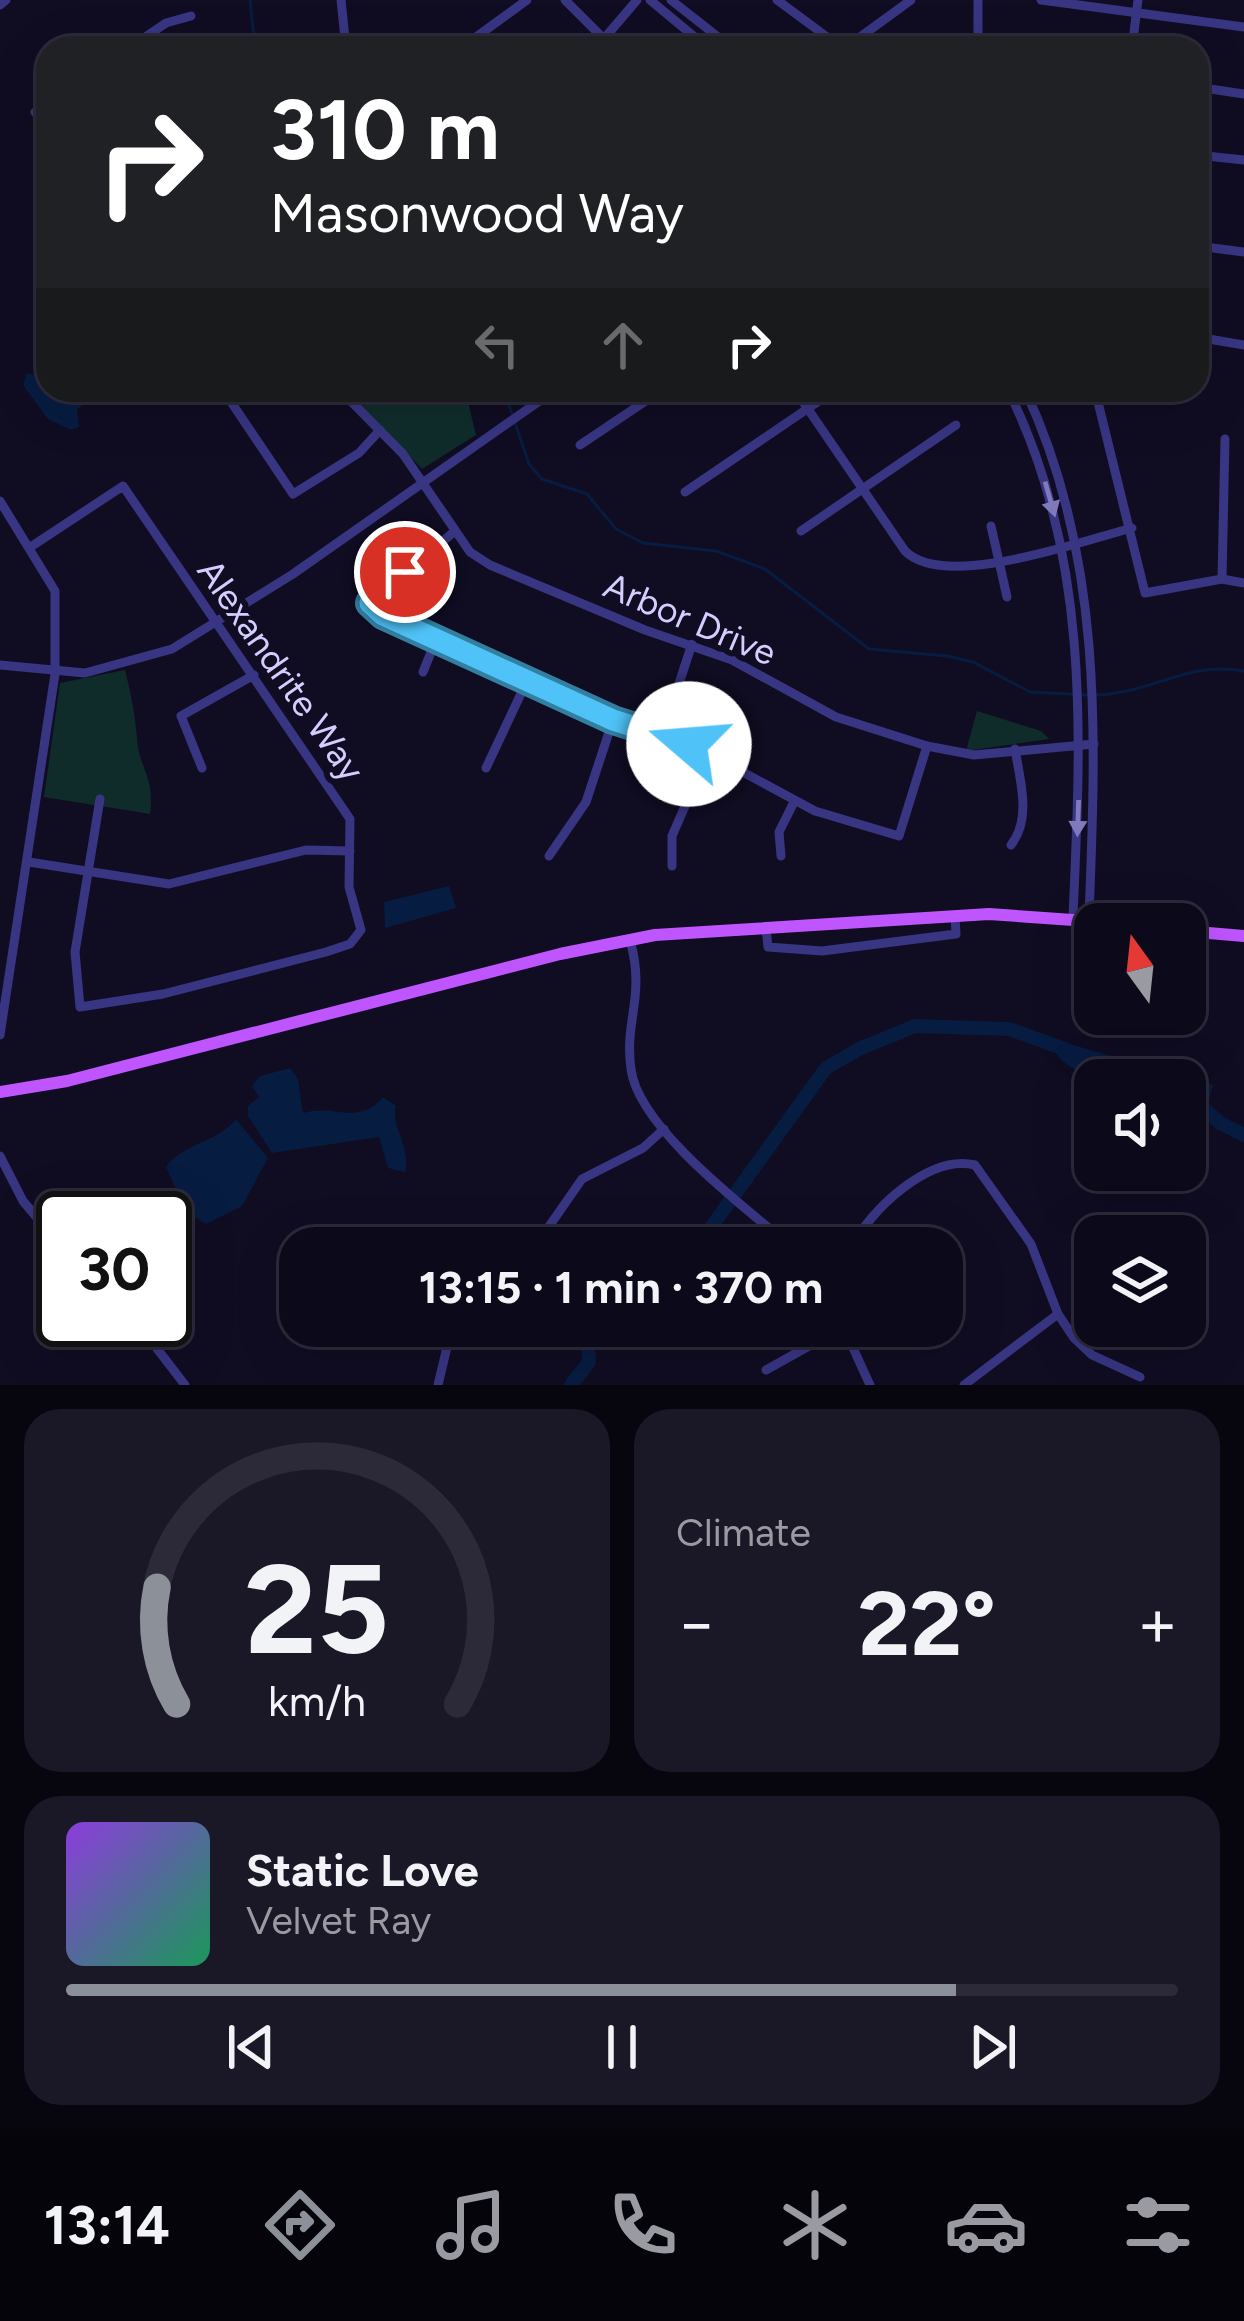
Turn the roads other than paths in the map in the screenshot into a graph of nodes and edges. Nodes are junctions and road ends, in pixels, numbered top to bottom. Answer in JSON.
{"nodes":[{"id":1,"x":341,"y":0,"type":"edge"},
{"id":2,"x":527,"y":0,"type":"edge"},
{"id":3,"x":565,"y":0,"type":"edge"},
{"id":4,"x":637,"y":0,"type":"edge"},
{"id":5,"x":650,"y":0,"type":"edge"},
{"id":6,"x":670,"y":0,"type":"edge"},
{"id":7,"x":776,"y":0,"type":"edge"},
{"id":8,"x":911,"y":0,"type":"edge"},
{"id":9,"x":978,"y":0,"type":"edge"},
{"id":10,"x":1041,"y":0,"type":"edge"},
{"id":11,"x":1138,"y":0,"type":"edge"},
{"id":12,"x":1137,"y":14,"type":"junction"},
{"id":13,"x":191,"y":16,"type":"dead end"},
{"id":14,"x":1244,"y":27,"type":"edge"},
{"id":15,"x":147,"y":36,"type":"edge"},
{"id":16,"x":345,"y":36,"type":"edge"},
{"id":17,"x":478,"y":36,"type":"edge"},
{"id":18,"x":594,"y":36,"type":"edge"},
{"id":19,"x":606,"y":36,"type":"edge"},
{"id":20,"x":694,"y":36,"type":"edge"},
{"id":21,"x":716,"y":36,"type":"edge"},
{"id":22,"x":826,"y":36,"type":"edge"},
{"id":23,"x":860,"y":36,"type":"edge"},
{"id":24,"x":978,"y":36,"type":"edge"},
{"id":25,"x":1134,"y":36,"type":"edge"},
{"id":26,"x":1209,"y":88,"type":"edge"},
{"id":27,"x":1244,"y":94,"type":"edge"},
{"id":28,"x":1209,"y":156,"type":"edge"},
{"id":29,"x":1244,"y":160,"type":"edge"},
{"id":30,"x":1209,"y":248,"type":"edge"},
{"id":31,"x":1244,"y":252,"type":"edge"},
{"id":32,"x":1209,"y":340,"type":"edge"},
{"id":33,"x":1244,"y":344,"type":"edge"},
{"id":34,"x":231,"y":402,"type":"edge"},
{"id":35,"x":352,"y":402,"type":"edge"},
{"id":36,"x":538,"y":402,"type":"edge"},
{"id":37,"x":644,"y":402,"type":"edge"},
{"id":38,"x":804,"y":402,"type":"edge"},
{"id":39,"x":817,"y":402,"type":"edge"},
{"id":40,"x":1013,"y":402,"type":"edge"},
{"id":41,"x":1030,"y":402,"type":"edge"},
{"id":42,"x":1098,"y":402,"type":"edge"},
{"id":43,"x":808,"y":408,"type":"junction"},
{"id":44,"x":956,"y":425,"type":"dead end"},
{"id":45,"x":380,"y":430,"type":"junction"},
{"id":46,"x":1225,"y":439,"type":"dead end"},
{"id":47,"x":580,"y":445,"type":"dead end"},
{"id":48,"x":421,"y":481,"type":"junction"},
{"id":49,"x":862,"y":489,"type":"junction"},
{"id":50,"x":685,"y":492,"type":"dead end"},
{"id":51,"x":0,"y":501,"type":"edge"},
{"id":52,"x":991,"y":526,"type":"dead end"},
{"id":53,"x":1132,"y":528,"type":"junction"},
{"id":54,"x":455,"y":531,"type":"junction"},
{"id":55,"x":801,"y":531,"type":"dead end"},
{"id":56,"x":1076,"y":542,"type":"junction"},
{"id":57,"x":32,"y":546,"type":"junction"},
{"id":58,"x":1062,"y":546,"type":"junction"},
{"id":59,"x":999,"y":560,"type":"junction"},
{"id":60,"x":1222,"y":579,"type":"junction"},
{"id":61,"x":1244,"y":583,"type":"edge"},
{"id":62,"x":1007,"y":597,"type":"dead end"},
{"id":63,"x":216,"y":624,"type":"junction"},
{"id":64,"x":436,"y":640,"type":"junction"},
{"id":65,"x":692,"y":644,"type":"junction"},
{"id":66,"x":0,"y":665,"type":"edge"},
{"id":67,"x":423,"y":672,"type":"dead end"},
{"id":68,"x":56,"y":674,"type":"junction"},
{"id":69,"x":254,"y":675,"type":"junction"},
{"id":70,"x":527,"y":681,"type":"junction"},
{"id":71,"x":613,"y":720,"type":"junction"},
{"id":72,"x":662,"y":735,"type":"junction"},
{"id":73,"x":1094,"y":744,"type":"junction"},
{"id":74,"x":1079,"y":745,"type":"junction"},
{"id":75,"x":927,"y":746,"type":"junction"},
{"id":76,"x":1015,"y":749,"type":"junction"},
{"id":77,"x":708,"y":754,"type":"junction"},
{"id":78,"x":202,"y":768,"type":"dead end"},
{"id":79,"x":486,"y":768,"type":"dead end"},
{"id":80,"x":100,"y":800,"type":"dead end"},
{"id":81,"x":794,"y":802,"type":"junction"},
{"id":82,"x":1011,"y":845,"type":"dead end"},
{"id":83,"x":350,"y":851,"type":"junction"},
{"id":84,"x":549,"y":856,"type":"dead end"},
{"id":85,"x":781,"y":856,"type":"dead end"},
{"id":86,"x":29,"y":862,"type":"junction"},
{"id":87,"x":672,"y":866,"type":"dead end"},
{"id":88,"x":88,"y":871,"type":"junction"},
{"id":89,"x":1089,"y":903,"type":"edge"},
{"id":90,"x":955,"y":916,"type":"junction"},
{"id":91,"x":1073,"y":916,"type":"joint"},
{"id":92,"x":766,"y":928,"type":"junction"},
{"id":93,"x":1206,"y":933,"type":"edge"},
{"id":94,"x":1244,"y":936,"type":"edge"},
{"id":95,"x":629,"y":940,"type":"junction"},
{"id":96,"x":0,"y":1035,"type":"edge"},
{"id":97,"x":0,"y":1092,"type":"edge"},
{"id":98,"x":664,"y":1129,"type":"junction"},
{"id":99,"x":0,"y":1156,"type":"edge"},
{"id":100,"x":36,"y":1218,"type":"edge"},
{"id":101,"x":549,"y":1227,"type":"edge"},
{"id":102,"x":770,"y":1227,"type":"edge"},
{"id":103,"x":867,"y":1227,"type":"edge"},
{"id":104,"x":1058,"y":1314,"type":"junction"},
{"id":105,"x":156,"y":1347,"type":"edge"},
{"id":106,"x":444,"y":1347,"type":"edge"},
{"id":107,"x":806,"y":1347,"type":"edge"},
{"id":108,"x":853,"y":1347,"type":"edge"},
{"id":109,"x":766,"y":1370,"type":"dead end"},
{"id":110,"x":1140,"y":1377,"type":"dead end"},
{"id":111,"x":185,"y":1385,"type":"edge"},
{"id":112,"x":438,"y":1385,"type":"edge"},
{"id":113,"x":871,"y":1385,"type":"edge"},
{"id":114,"x":964,"y":1385,"type":"edge"}],
"edges":[{"from":1,"to":16,"type":"street"},
{"from":2,"to":17,"type":"street"},
{"from":3,"to":18,"type":"street"},
{"from":4,"to":19,"type":"street"},
{"from":5,"to":20,"type":"street"},
{"from":6,"to":21,"type":"street"},
{"from":7,"to":22,"type":"street"},
{"from":8,"to":23,"type":"street"},
{"from":9,"to":24,"type":"street"},
{"from":10,"to":12,"type":"street"},
{"from":11,"to":12,"type":"street"},
{"from":12,"to":14,"type":"street"},
{"from":12,"to":25,"type":"street"},
{"from":13,"to":15,"type":"street"},
{"from":26,"to":27,"type":"street"},
{"from":28,"to":29,"type":"street"},
{"from":30,"to":31,"type":"street"},
{"from":32,"to":33,"type":"street"},
{"from":34,"to":45,"type":"street"},
{"from":35,"to":45,"type":"street","name":"Arbor Drive"},
{"from":36,"to":48,"type":"street"},
{"from":37,"to":47,"type":"street"},
{"from":38,"to":43,"type":"street"},
{"from":39,"to":43,"type":"street"},
{"from":40,"to":58,"type":"street","one_way":true},
{"from":41,"to":56,"type":"street"},
{"from":42,"to":53,"type":"street"},
{"from":43,"to":49,"type":"street"},
{"from":43,"to":50,"type":"street"},
{"from":44,"to":49,"type":"street"},
{"from":45,"to":48,"type":"street","name":"Arbor Drive"},
{"from":46,"to":60,"type":"street"},
{"from":48,"to":54,"type":"street","name":"Arbor Drive"},
{"from":48,"to":63,"type":"street"},
{"from":49,"to":55,"type":"street"},
{"from":49,"to":59,"type":"street"},
{"from":51,"to":57,"type":"street"},
{"from":52,"to":59,"type":"street"},
{"from":53,"to":56,"type":"street"},
{"from":53,"to":60,"type":"street"},
{"from":54,"to":64,"type":"street"},
{"from":54,"to":65,"type":"street","name":"Arbor Drive"},
{"from":56,"to":58,"type":"street"},
{"from":56,"to":73,"type":"street"},
{"from":57,"to":63,"type":"street","name":"Alexandrite Way"},
{"from":57,"to":68,"type":"street"},
{"from":58,"to":59,"type":"street"},
{"from":58,"to":74,"type":"street"},
{"from":59,"to":62,"type":"street"},
{"from":60,"to":61,"type":"street"},
{"from":63,"to":68,"type":"street"},
{"from":63,"to":69,"type":"street","name":"Alexandrite Way"},
{"from":64,"to":67,"type":"street"},
{"from":64,"to":70,"type":"street"},
{"from":65,"to":72,"type":"street"},
{"from":65,"to":75,"type":"street","name":"Arbor Drive"},
{"from":66,"to":68,"type":"street"},
{"from":68,"to":86,"type":"street"},
{"from":69,"to":78,"type":"street"},
{"from":69,"to":83,"type":"street","name":"Alexandrite Way"},
{"from":70,"to":71,"type":"street"},
{"from":70,"to":79,"type":"street"},
{"from":71,"to":72,"type":"street"},
{"from":71,"to":84,"type":"street"},
{"from":72,"to":77,"type":"street"},
{"from":73,"to":74,"type":"street","name":"Arbor Drive"},
{"from":73,"to":89,"type":"street"},
{"from":74,"to":76,"type":"street","name":"Arbor Drive"},
{"from":74,"to":91,"type":"street","one_way":true},
{"from":75,"to":76,"type":"street","name":"Arbor Drive"},
{"from":75,"to":81,"type":"street"},
{"from":76,"to":82,"type":"street"},
{"from":77,"to":81,"type":"street"},
{"from":77,"to":87,"type":"street"},
{"from":80,"to":88,"type":"street","name":"Alexandrite Way"},
{"from":81,"to":85,"type":"street"},
{"from":83,"to":88,"type":"street"},
{"from":83,"to":88,"type":"street","name":"Alexandrite Way"},
{"from":86,"to":88,"type":"street"},
{"from":86,"to":96,"type":"street"},
{"from":90,"to":91,"type":"main road"},
{"from":90,"to":92,"type":"main road"},
{"from":90,"to":92,"type":"street"},
{"from":92,"to":95,"type":"main road"},
{"from":93,"to":94,"type":"main road"},
{"from":95,"to":97,"type":"main road"},
{"from":95,"to":98,"type":"street"},
{"from":98,"to":101,"type":"street"},
{"from":98,"to":102,"type":"street"},
{"from":99,"to":100,"type":"street"},
{"from":103,"to":104,"type":"street"},
{"from":104,"to":110,"type":"street"},
{"from":104,"to":114,"type":"street"},
{"from":105,"to":111,"type":"street"},
{"from":106,"to":112,"type":"street"},
{"from":107,"to":109,"type":"street"},
{"from":108,"to":113,"type":"street"}]}
